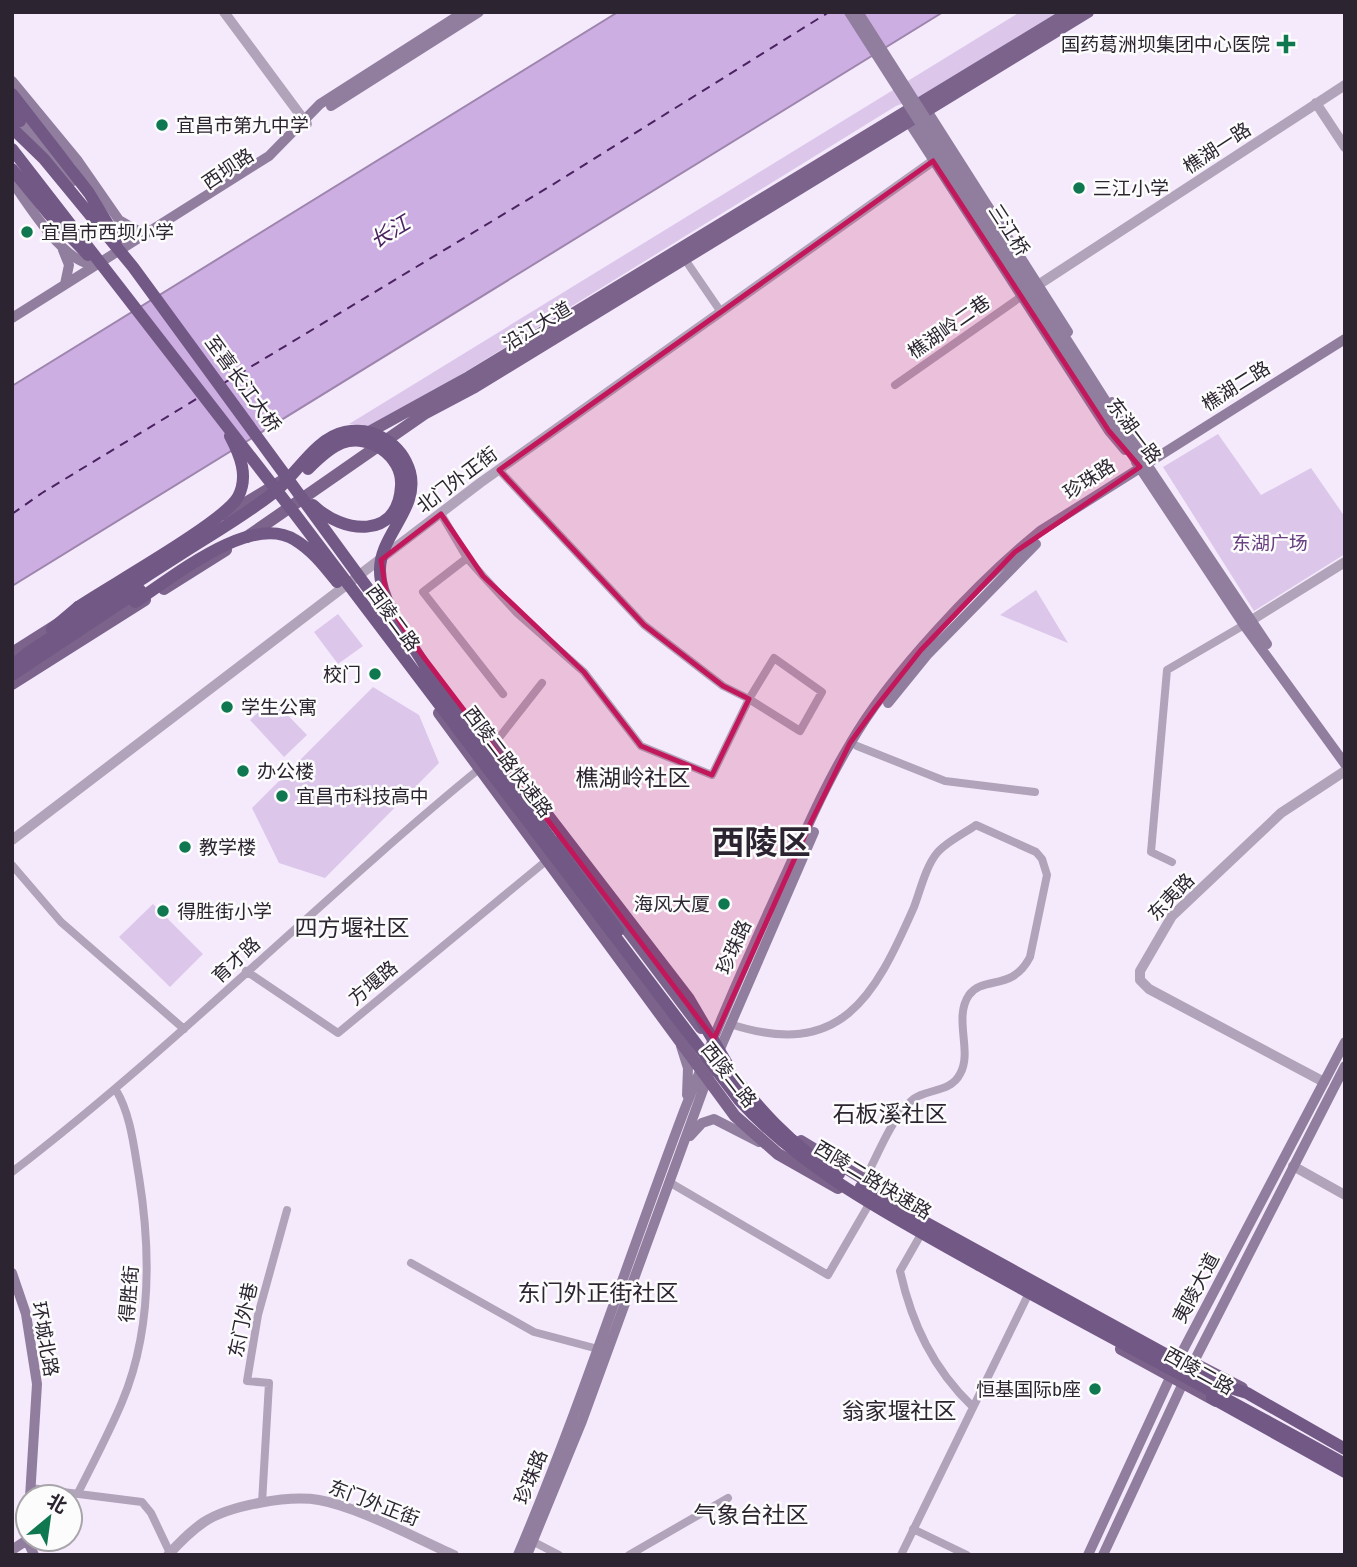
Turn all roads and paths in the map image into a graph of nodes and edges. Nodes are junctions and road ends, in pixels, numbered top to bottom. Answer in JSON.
{"nodes":[{"id":1,"x":224,"y":12,"type":"edge"},
{"id":2,"x":464,"y":12,"type":"edge"},
{"id":3,"x":479,"y":12,"type":"edge"},
{"id":4,"x":849,"y":12,"type":"edge"},
{"id":5,"x":858,"y":12,"type":"edge"},
{"id":6,"x":1070,"y":12,"type":"edge"},
{"id":7,"x":1088,"y":12,"type":"edge"},
{"id":8,"x":12,"y":81,"type":"edge"},
{"id":9,"x":1345,"y":85,"type":"edge"},
{"id":10,"x":12,"y":94,"type":"edge"},
{"id":11,"x":1318,"y":102,"type":"junction"},
{"id":12,"x":924,"y":106,"type":"junction"},
{"id":13,"x":906,"y":118,"type":"junction"},
{"id":14,"x":15,"y":120,"type":"edge"},
{"id":15,"x":306,"y":122,"type":"junction"},
{"id":16,"x":1345,"y":138,"type":"edge"},
{"id":17,"x":1345,"y":147,"type":"edge"},
{"id":18,"x":12,"y":149,"type":"edge"},
{"id":19,"x":12,"y":157,"type":"edge"},
{"id":20,"x":933,"y":161,"type":"junction"},
{"id":21,"x":12,"y":169,"type":"edge"},
{"id":22,"x":12,"y":182,"type":"edge"},
{"id":23,"x":119,"y":220,"type":"junction"},
{"id":24,"x":158,"y":229,"type":"junction"},
{"id":25,"x":60,"y":245,"type":"junction"},
{"id":26,"x":131,"y":247,"type":"junction"},
{"id":27,"x":684,"y":258,"type":"junction"},
{"id":28,"x":102,"y":264,"type":"junction"},
{"id":29,"x":133,"y":267,"type":"junction"},
{"id":30,"x":116,"y":280,"type":"junction"},
{"id":31,"x":65,"y":284,"type":"junction"},
{"id":32,"x":1038,"y":285,"type":"junction"},
{"id":33,"x":55,"y":292,"type":"junction"},
{"id":34,"x":1022,"y":296,"type":"junction"},
{"id":35,"x":721,"y":312,"type":"junction"},
{"id":36,"x":12,"y":318,"type":"edge"},
{"id":37,"x":1345,"y":339,"type":"edge"},
{"id":38,"x":1345,"y":346,"type":"edge"},
{"id":39,"x":895,"y":385,"type":"dead end"},
{"id":40,"x":222,"y":420,"type":"junction"},
{"id":41,"x":1144,"y":468,"type":"junction"},
{"id":42,"x":499,"y":470,"type":"junction"},
{"id":43,"x":291,"y":482,"type":"junction"},
{"id":44,"x":268,"y":486,"type":"junction"},
{"id":45,"x":305,"y":497,"type":"junction"},
{"id":46,"x":287,"y":509,"type":"junction"},
{"id":47,"x":441,"y":514,"type":"junction"},
{"id":48,"x":467,"y":558,"type":"junction"},
{"id":49,"x":1345,"y":562,"type":"edge"},
{"id":50,"x":361,"y":575,"type":"junction"},
{"id":51,"x":345,"y":585,"type":"junction"},
{"id":52,"x":1247,"y":623,"type":"junction"},
{"id":53,"x":12,"y":653,"type":"edge"},
{"id":54,"x":401,"y":653,"type":"junction"},
{"id":55,"x":31,"y":656,"type":"junction"},
{"id":56,"x":12,"y":666,"type":"edge"},
{"id":57,"x":430,"y":674,"type":"junction"},
{"id":58,"x":12,"y":675,"type":"edge"},
{"id":59,"x":542,"y":683,"type":"dead end"},
{"id":60,"x":12,"y":684,"type":"edge"},
{"id":61,"x":503,"y":694,"type":"dead end"},
{"id":62,"x":749,"y":699,"type":"junction"},
{"id":63,"x":478,"y":730,"type":"joint"},
{"id":64,"x":857,"y":746,"type":"junction"},
{"id":65,"x":492,"y":747,"type":"junction"},
{"id":66,"x":1345,"y":751,"type":"edge"},
{"id":67,"x":1345,"y":764,"type":"edge"},
{"id":68,"x":479,"y":769,"type":"junction"},
{"id":69,"x":1345,"y":771,"type":"edge"},
{"id":70,"x":1035,"y":792,"type":"dead end"},
{"id":71,"x":12,"y":840,"type":"edge"},
{"id":72,"x":546,"y":861,"type":"junction"},
{"id":73,"x":1171,"y":862,"type":"dead end"},
{"id":74,"x":12,"y":865,"type":"edge"},
{"id":75,"x":246,"y":971,"type":"junction"},
{"id":76,"x":730,"y":1024,"type":"junction"},
{"id":77,"x":184,"y":1029,"type":"junction"},
{"id":78,"x":1345,"y":1042,"type":"edge"},
{"id":79,"x":681,"y":1043,"type":"junction"},
{"id":80,"x":715,"y":1047,"type":"junction"},
{"id":81,"x":1345,"y":1066,"type":"edge"},
{"id":82,"x":704,"y":1075,"type":"junction"},
{"id":83,"x":736,"y":1079,"type":"junction"},
{"id":84,"x":1324,"y":1082,"type":"junction"},
{"id":85,"x":116,"y":1090,"type":"junction"},
{"id":86,"x":685,"y":1110,"type":"junction"},
{"id":87,"x":778,"y":1154,"type":"junction"},
{"id":88,"x":676,"y":1163,"type":"junction"},
{"id":89,"x":1293,"y":1166,"type":"junction"},
{"id":90,"x":12,"y":1172,"type":"edge"},
{"id":91,"x":669,"y":1181,"type":"junction"},
{"id":92,"x":864,"y":1181,"type":"junction"},
{"id":93,"x":1345,"y":1195,"type":"edge"},
{"id":94,"x":868,"y":1206,"type":"junction"},
{"id":95,"x":287,"y":1210,"type":"dead end"},
{"id":96,"x":920,"y":1236,"type":"junction"},
{"id":97,"x":411,"y":1263,"type":"dead end"},
{"id":98,"x":12,"y":1273,"type":"edge"},
{"id":99,"x":1027,"y":1297,"type":"junction"},
{"id":100,"x":598,"y":1349,"type":"junction"},
{"id":101,"x":1180,"y":1356,"type":"junction"},
{"id":102,"x":1193,"y":1362,"type":"junction"},
{"id":103,"x":1170,"y":1376,"type":"junction"},
{"id":104,"x":1182,"y":1383,"type":"junction"},
{"id":105,"x":1219,"y":1384,"type":"junction"},
{"id":106,"x":1212,"y":1398,"type":"junction"},
{"id":107,"x":973,"y":1406,"type":"junction"},
{"id":108,"x":1345,"y":1443,"type":"edge"},
{"id":109,"x":1345,"y":1449,"type":"edge"},
{"id":110,"x":1345,"y":1455,"type":"edge"},
{"id":111,"x":1345,"y":1464,"type":"edge"},
{"id":112,"x":1345,"y":1472,"type":"edge"},
{"id":113,"x":1345,"y":1478,"type":"edge"},
{"id":114,"x":32,"y":1483,"type":"edge"},
{"id":115,"x":83,"y":1483,"type":"edge"},
{"id":116,"x":84,"y":1494,"type":"edge"},
{"id":117,"x":728,"y":1498,"type":"dead end"},
{"id":118,"x":262,"y":1503,"type":"junction"},
{"id":119,"x":913,"y":1530,"type":"junction"},
{"id":120,"x":532,"y":1541,"type":"junction"},
{"id":121,"x":169,"y":1554,"type":"edge"},
{"id":122,"x":454,"y":1555,"type":"edge"},
{"id":123,"x":518,"y":1555,"type":"edge"},
{"id":124,"x":527,"y":1555,"type":"edge"},
{"id":125,"x":559,"y":1555,"type":"edge"},
{"id":126,"x":629,"y":1555,"type":"edge"},
{"id":127,"x":901,"y":1555,"type":"edge"},
{"id":128,"x":967,"y":1555,"type":"edge"},
{"id":129,"x":1088,"y":1555,"type":"edge"},
{"id":130,"x":1103,"y":1555,"type":"edge"}],
"edges":[{"from":1,"to":15,"type":"street"},
{"from":2,"to":15,"type":"main road","name":"西坝路"},
{"from":3,"to":15,"type":"main road","name":"西坝路"},
{"from":4,"to":41,"type":"main road","name":"三江桥","bridge":true},
{"from":5,"to":41,"type":"main road","name":"三江桥","bridge":true},
{"from":6,"to":12,"type":"main road","name":"沿江大道"},
{"from":7,"to":12,"type":"main road","name":"沿江大道"},
{"from":8,"to":23,"type":"main road"},
{"from":9,"to":11,"type":"street","name":"樵湖一路"},
{"from":10,"to":29,"type":"highway","bridge":true},
{"from":11,"to":16,"type":"street"},
{"from":11,"to":17,"type":"street"},
{"from":11,"to":32,"type":"street","name":"樵湖一路"},
{"from":12,"to":13,"type":"main road","name":"沿江大道"},
{"from":12,"to":32,"type":"main road"},
{"from":13,"to":20,"type":"main road","name":"东湖一路"},
{"from":13,"to":27,"type":"main road","name":"沿江大道"},
{"from":13,"to":43,"type":"main road","name":"沿江大道"},
{"from":14,"to":26,"type":"main road"},
{"from":14,"to":29,"type":"highway","name":"至喜长江大桥","bridge":true},
{"from":15,"to":24,"type":"main road","name":"西坝路"},
{"from":15,"to":26,"type":"main road","name":"西坝路"},
{"from":18,"to":30,"type":"highway","name":"至喜长江大桥","bridge":true},
{"from":19,"to":28,"type":"main road"},
{"from":20,"to":34,"type":"main road","name":"东湖一路"},
{"from":20,"to":35,"type":"street","name":"北门外正街"},
{"from":21,"to":30,"type":"highway","bridge":true},
{"from":22,"to":25,"type":"main road"},
{"from":23,"to":24,"type":"main road"},
{"from":23,"to":26,"type":"main road"},
{"from":24,"to":26,"type":"main road","name":"西坝路"},
{"from":25,"to":28,"type":"main road"},
{"from":25,"to":31,"type":"main road"},
{"from":26,"to":28,"type":"main road","name":"西坝路"},
{"from":27,"to":35,"type":"street"},
{"from":27,"to":45,"type":"main road","name":"沿江大道"},
{"from":28,"to":31,"type":"main road","name":"西坝路"},
{"from":28,"to":33,"type":"main road","name":"西坝路"},
{"from":29,"to":43,"type":"highway","name":"至喜长江大桥","bridge":true},
{"from":30,"to":40,"type":"highway","name":"至喜长江大桥","bridge":true},
{"from":31,"to":33,"type":"main road","name":"西坝路"},
{"from":32,"to":41,"type":"main road"},
{"from":33,"to":36,"type":"main road","name":"西坝路"},
{"from":34,"to":39,"type":"street","name":"樵湖岭二巷"},
{"from":34,"to":41,"type":"main road","name":"东湖一路"},
{"from":35,"to":42,"type":"street","name":"北门外正街"},
{"from":37,"to":41,"type":"main road","name":"樵湖二路"},
{"from":38,"to":41,"type":"main road","name":"樵湖二路"},
{"from":40,"to":54,"type":"highway","name":"至喜长江大桥","bridge":true},
{"from":40,"to":55,"type":"highway","bridge":true},
{"from":41,"to":52,"type":"main road"},
{"from":41,"to":64,"type":"main road","name":"珍珠路"},
{"from":41,"to":80,"type":"main road","name":"珍珠路"},
{"from":42,"to":47,"type":"street","name":"北门外正街"},
{"from":42,"to":62,"type":"street"},
{"from":43,"to":44,"type":"main road","name":"沿江大道"},
{"from":43,"to":45,"type":"main road","name":"西陵二路"},
{"from":43,"to":55,"type":"highway","bridge":true},
{"from":43,"to":57,"type":"highway","name":"至喜长江大桥","bridge":true},
{"from":44,"to":46,"type":"main road","name":"西陵二路"},
{"from":44,"to":53,"type":"main road","name":"沿江大道"},
{"from":45,"to":46,"type":"main road","name":"沿江大道"},
{"from":45,"to":50,"type":"main road","name":"西陵二路"},
{"from":46,"to":51,"type":"main road","name":"西陵二路"},
{"from":46,"to":60,"type":"main road","name":"沿江大道"},
{"from":47,"to":48,"type":"street"},
{"from":47,"to":50,"type":"street","name":"北门外正街"},
{"from":48,"to":61,"type":"street"},
{"from":48,"to":62,"type":"street"},
{"from":49,"to":52,"type":"street"},
{"from":50,"to":51,"type":"street","name":"北门外正街"},
{"from":50,"to":63,"type":"main road","name":"西陵二路"},
{"from":51,"to":68,"type":"main road","name":"西陵二路"},
{"from":51,"to":71,"type":"street","name":"北门外正街"},
{"from":52,"to":66,"type":"main road"},
{"from":52,"to":67,"type":"main road"},
{"from":52,"to":73,"type":"street"},
{"from":54,"to":55,"type":"highway","bridge":true},
{"from":54,"to":111,"type":"highway","name":"西陵二路快速路","bridge":true},
{"from":55,"to":56,"type":"highway","bridge":true},
{"from":55,"to":57,"type":"highway","bridge":true},
{"from":55,"to":58,"type":"highway","bridge":true},
{"from":57,"to":83,"type":"highway","name":"西陵二路快速路","bridge":true},
{"from":59,"to":65,"type":"street"},
{"from":62,"to":62,"type":"street"},
{"from":63,"to":65,"type":"highway"},
{"from":64,"to":70,"type":"street"},
{"from":64,"to":76,"type":"main road","name":"珍珠路"},
{"from":65,"to":80,"type":"main road","name":"西陵二路"},
{"from":65,"to":83,"type":"highway","bridge":true},
{"from":68,"to":72,"type":"main road","name":"西陵二路"},
{"from":68,"to":75,"type":"street","name":"育才路"},
{"from":69,"to":84,"type":"street","name":"东夷路"},
{"from":72,"to":75,"type":"street","name":"方堰路"},
{"from":72,"to":79,"type":"main road","name":"西陵二路"},
{"from":74,"to":77,"type":"street"},
{"from":75,"to":77,"type":"street","name":"育才路"},
{"from":76,"to":80,"type":"main road","name":"珍珠路"},
{"from":76,"to":92,"type":"street"},
{"from":77,"to":85,"type":"street","name":"育才路"},
{"from":78,"to":84,"type":"main road","name":"夷陵大道"},
{"from":79,"to":82,"type":"main road","name":"西陵二路"},
{"from":79,"to":86,"type":"main road"},
{"from":80,"to":82,"type":"main road","name":"珍珠路"},
{"from":80,"to":92,"type":"main road","name":"西陵二路"},
{"from":81,"to":89,"type":"main road","name":"夷陵大道"},
{"from":82,"to":86,"type":"main road","name":"珍珠路"},
{"from":82,"to":87,"type":"main road","name":"西陵二路"},
{"from":82,"to":88,"type":"main road","name":"珍珠路"},
{"from":83,"to":105,"type":"highway","name":"西陵二路快速路","bridge":true},
{"from":84,"to":101,"type":"main road","name":"夷陵大道"},
{"from":85,"to":90,"type":"street","name":"育才路"},
{"from":85,"to":115,"type":"street","name":"得胜街"},
{"from":86,"to":100,"type":"main road","name":"珍珠路"},
{"from":87,"to":88,"type":"main road"},
{"from":87,"to":94,"type":"main road","name":"西陵二路"},
{"from":88,"to":91,"type":"main road","name":"珍珠路"},
{"from":89,"to":93,"type":"street"},
{"from":89,"to":102,"type":"main road","name":"夷陵大道"},
{"from":91,"to":94,"type":"street"},
{"from":91,"to":120,"type":"main road","name":"珍珠路"},
{"from":92,"to":101,"type":"main road","name":"西陵二路"},
{"from":94,"to":96,"type":"main road","name":"西陵二路"},
{"from":95,"to":118,"type":"street","name":"东门外巷"},
{"from":96,"to":99,"type":"main road","name":"西陵二路"},
{"from":96,"to":107,"type":"street"},
{"from":97,"to":100,"type":"street"},
{"from":98,"to":114,"type":"main road","name":"环城北路"},
{"from":99,"to":103,"type":"main road","name":"西陵二路"},
{"from":99,"to":107,"type":"street"},
{"from":100,"to":123,"type":"main road","name":"珍珠路"},
{"from":101,"to":102,"type":"main road","name":"西陵二路"},
{"from":101,"to":103,"type":"main road","name":"夷陵大道"},
{"from":102,"to":104,"type":"main road","name":"夷陵大道"},
{"from":102,"to":108,"type":"main road","name":"西陵二路"},
{"from":103,"to":104,"type":"main road","name":"西陵二路"},
{"from":103,"to":129,"type":"main road","name":"夷陵大道"},
{"from":104,"to":106,"type":"main road","name":"西陵二路"},
{"from":104,"to":130,"type":"main road","name":"夷陵大道"},
{"from":105,"to":109,"type":"highway"},
{"from":105,"to":110,"type":"highway","name":"西陵二路快速路"},
{"from":106,"to":112,"type":"highway"},
{"from":106,"to":113,"type":"main road","name":"西陵二路"},
{"from":107,"to":119,"type":"street"},
{"from":116,"to":121,"type":"street"},
{"from":117,"to":126,"type":"street"},
{"from":118,"to":121,"type":"street","name":"东门外正街"},
{"from":118,"to":122,"type":"street","name":"东门外正街"},
{"from":119,"to":127,"type":"street"},
{"from":119,"to":128,"type":"street"},
{"from":120,"to":124,"type":"main road","name":"珍珠路"},
{"from":120,"to":125,"type":"street"}]}
